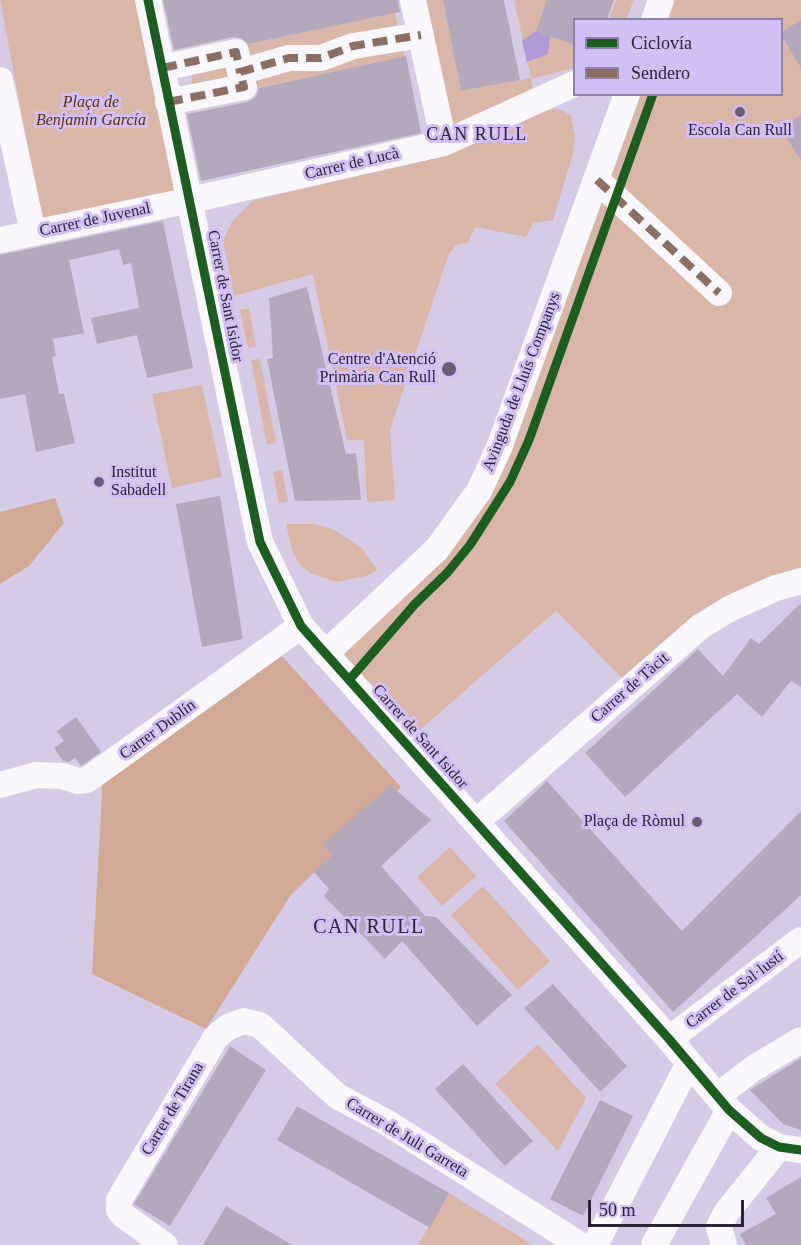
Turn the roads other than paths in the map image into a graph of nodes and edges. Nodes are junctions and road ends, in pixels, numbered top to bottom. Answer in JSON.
{"nodes":[{"id":1,"x":148,"y":0,"type":"edge"},
{"id":2,"x":413,"y":0,"type":"edge"},
{"id":3,"x":661,"y":0,"type":"edge"},
{"id":4,"x":655,"y":18,"type":"edge"},
{"id":5,"x":421,"y":35,"type":"junction"},
{"id":6,"x":162,"y":68,"type":"junction"},
{"id":7,"x":240,"y":72,"type":"junction"},
{"id":8,"x":0,"y":80,"type":"edge"},
{"id":9,"x":573,"y":84,"type":"edge"},
{"id":10,"x":626,"y":96,"type":"edge"},
{"id":11,"x":168,"y":102,"type":"junction"},
{"id":12,"x":444,"y":143,"type":"junction"},
{"id":13,"x":597,"y":180,"type":"junction"},
{"id":14,"x":191,"y":200,"type":"junction"},
{"id":15,"x":33,"y":233,"type":"junction"},
{"id":16,"x":0,"y":240,"type":"edge"},
{"id":17,"x":719,"y":293,"type":"dead end"},
{"id":18,"x":801,"y":581,"type":"edge"},
{"id":19,"x":301,"y":626,"type":"junction"},
{"id":20,"x":325,"y":654,"type":"junction"},
{"id":21,"x":0,"y":785,"type":"edge"},
{"id":22,"x":476,"y":822,"type":"junction"},
{"id":23,"x":801,"y":940,"type":"edge"},
{"id":24,"x":244,"y":1021,"type":"joint"},
{"id":25,"x":669,"y":1039,"type":"junction"},
{"id":26,"x":801,"y":1040,"type":"edge"},
{"id":27,"x":690,"y":1063,"type":"junction"},
{"id":28,"x":723,"y":1103,"type":"junction"},
{"id":29,"x":790,"y":1149,"type":"edge"},
{"id":30,"x":165,"y":1245,"type":"edge"},
{"id":31,"x":580,"y":1245,"type":"edge"},
{"id":32,"x":595,"y":1245,"type":"edge"},
{"id":33,"x":654,"y":1245,"type":"edge"},
{"id":34,"x":724,"y":1245,"type":"edge"}],
"edges":[{"from":1,"to":6,"type":"street","name":"Carrer de Sant Isidor"},
{"from":2,"to":5,"type":"street"},
{"from":3,"to":4,"type":"street"},
{"from":5,"to":7,"type":"street"},
{"from":5,"to":12,"type":"street"},
{"from":6,"to":7,"type":"street"},
{"from":6,"to":11,"type":"street","name":"Carrer de Sant Isidor"},
{"from":7,"to":11,"type":"street"},
{"from":8,"to":15,"type":"street"},
{"from":9,"to":12,"type":"street","name":"Carrer de Lucà"},
{"from":10,"to":13,"type":"street","name":"Avinguda de Lluís Companys"},
{"from":11,"to":14,"type":"street","name":"Carrer de Sant Isidor"},
{"from":12,"to":14,"type":"street","name":"Carrer de Lucà"},
{"from":13,"to":17,"type":"street"},
{"from":13,"to":20,"type":"street","name":"Avinguda de Lluís Companys"},
{"from":14,"to":15,"type":"street","name":"Carrer de Juvenal"},
{"from":14,"to":19,"type":"street","name":"Carrer de Sant Isidor"},
{"from":15,"to":16,"type":"street","name":"Carrer de Juvenal"},
{"from":18,"to":22,"type":"street","name":"Carrer de Tàcit"},
{"from":19,"to":20,"type":"street","name":"Carrer de Sant Isidor"},
{"from":19,"to":21,"type":"street","name":"Carrer Dublín"},
{"from":20,"to":22,"type":"street","name":"Carrer de Sant Isidor"},
{"from":22,"to":25,"type":"street","name":"Carrer de Sant Isidor"},
{"from":23,"to":25,"type":"street","name":"Carrer de Sal·lustí"},
{"from":24,"to":30,"type":"street","name":"Carrer de Tirana"},
{"from":24,"to":31,"type":"street","name":"Carrer de Juli Garreta"},
{"from":25,"to":27,"type":"street","name":"Carrer de Sant Isidor"},
{"from":26,"to":28,"type":"street"},
{"from":27,"to":28,"type":"street","name":"Carrer de Sant Isidor"},
{"from":27,"to":32,"type":"street"},
{"from":28,"to":29,"type":"street","name":"Carrer de Sant Isidor"},
{"from":28,"to":33,"type":"street"},
{"from":29,"to":34,"type":"street"}]}
